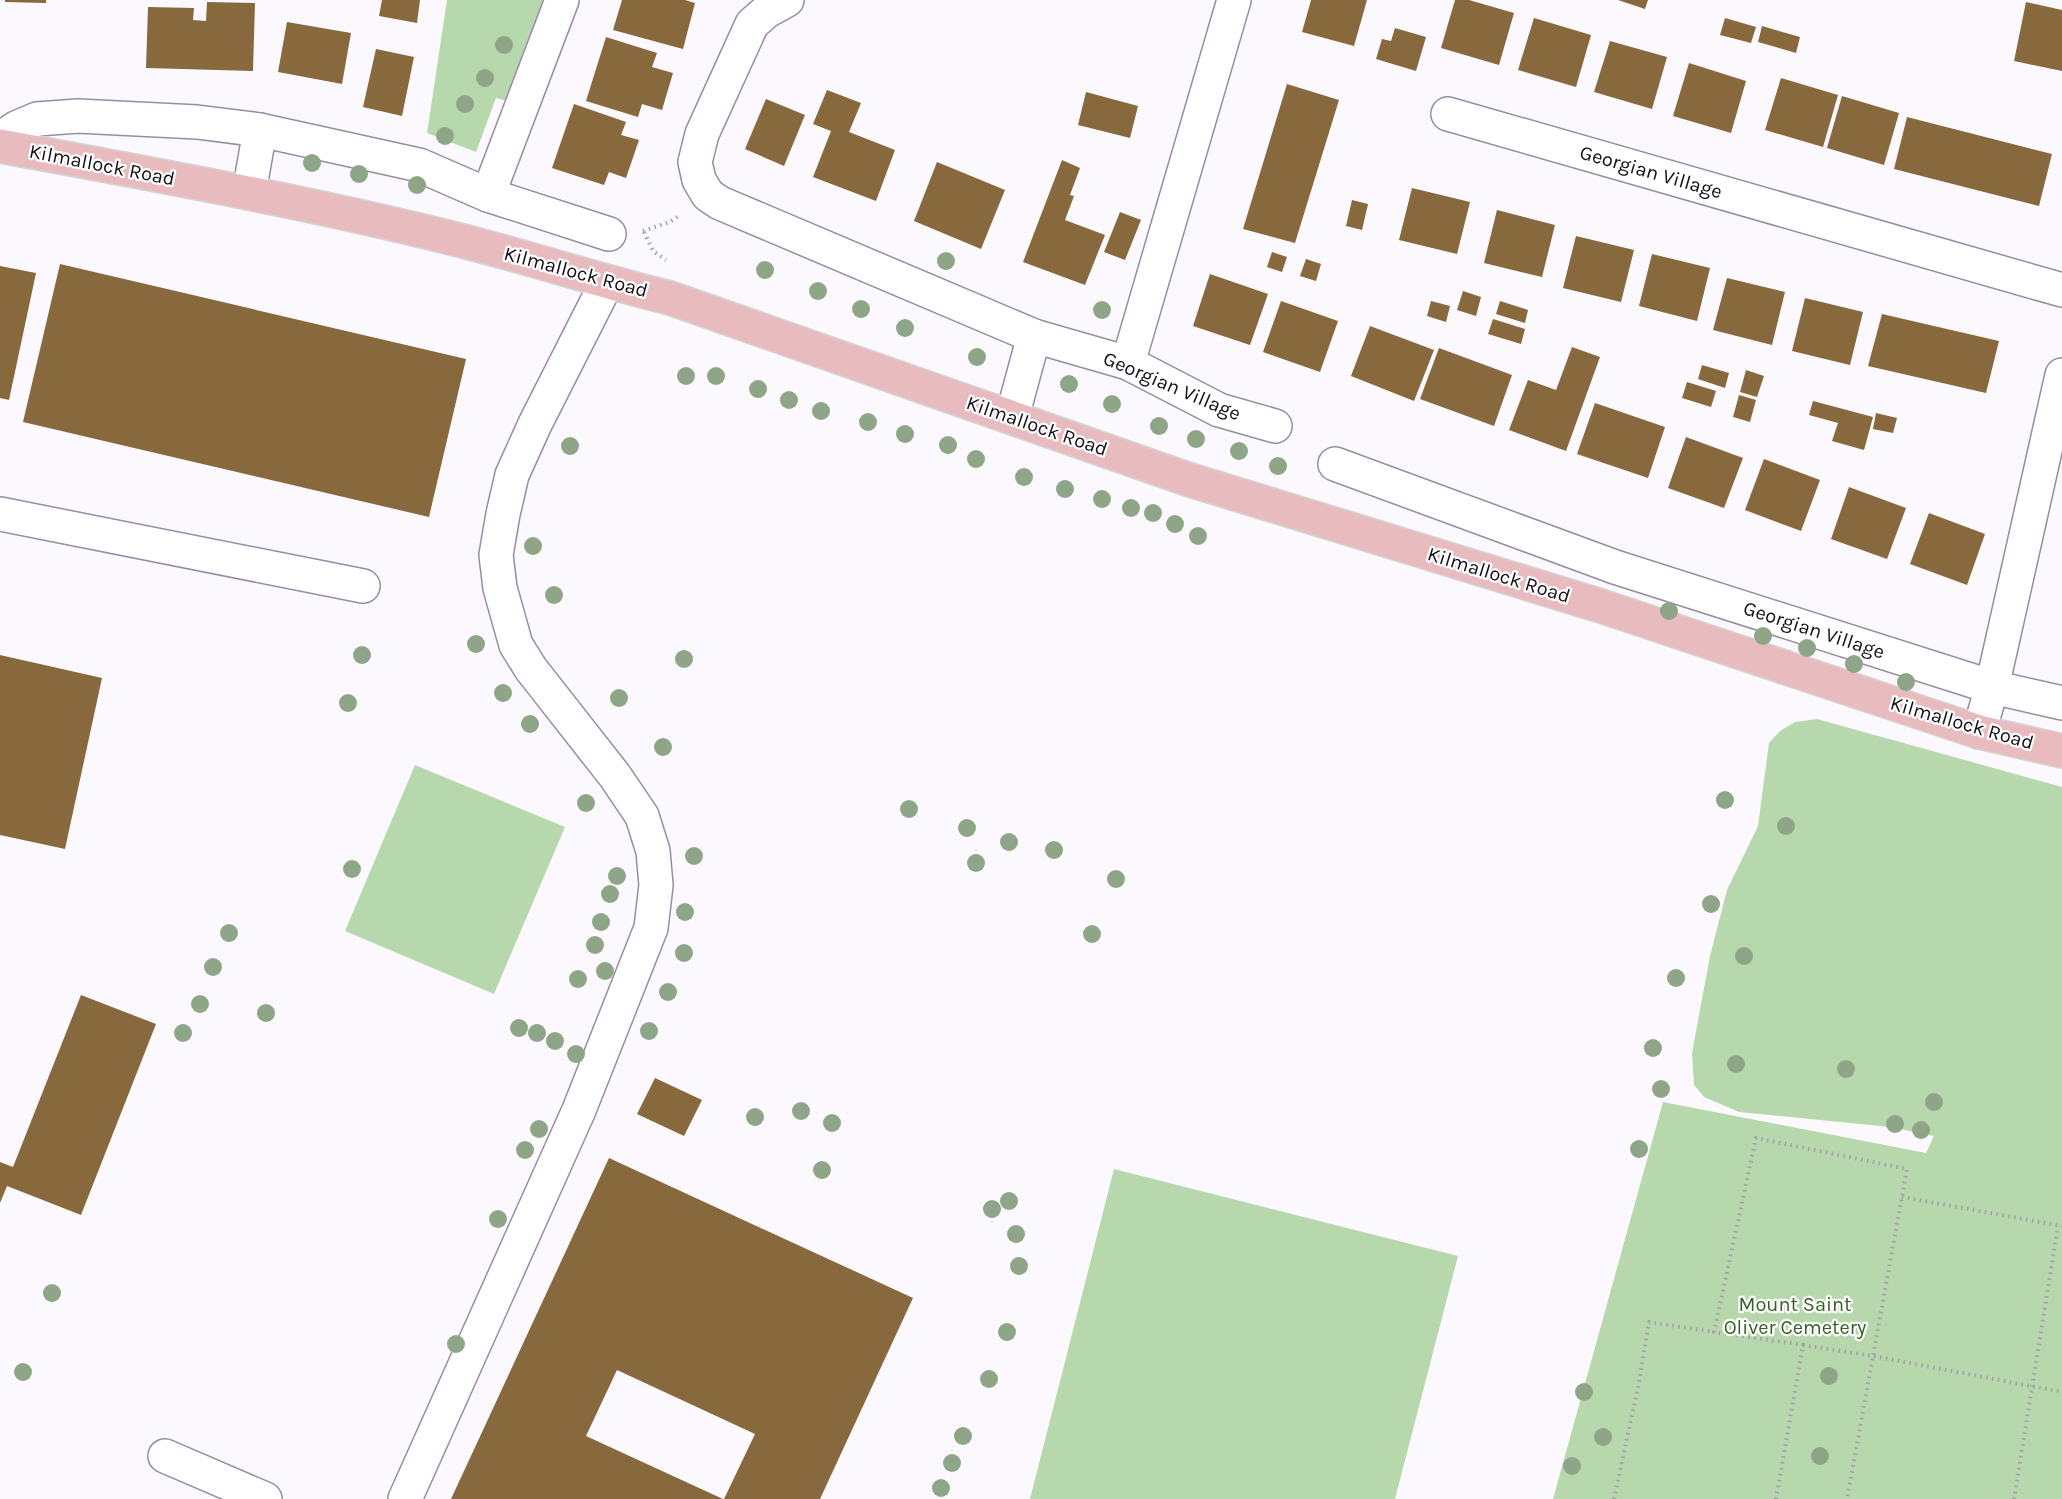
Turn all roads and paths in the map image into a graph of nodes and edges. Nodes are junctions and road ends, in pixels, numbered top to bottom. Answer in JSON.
{"nodes":[{"id":1,"x":562,"y":0,"type":"edge"},
{"id":2,"x":787,"y":0,"type":"edge"},
{"id":3,"x":1234,"y":0,"type":"edge"},
{"id":4,"x":1448,"y":114,"type":"dead end"},
{"id":5,"x":260,"y":130,"type":"junction"},
{"id":6,"x":0,"y":139,"type":"edge"},
{"id":7,"x":0,"y":146,"type":"edge"},
{"id":8,"x":249,"y":193,"type":"junction"},
{"id":9,"x":488,"y":195,"type":"junction"},
{"id":10,"x":708,"y":195,"type":"junction"},
{"id":11,"x":609,"y":234,"type":"joint"},
{"id":12,"x":607,"y":282,"type":"junction"},
{"id":13,"x":2062,"y":290,"type":"edge"},
{"id":14,"x":1034,"y":336,"type":"junction"},
{"id":15,"x":1128,"y":363,"type":"junction"},
{"id":16,"x":2062,"y":375,"type":"edge"},
{"id":17,"x":1012,"y":417,"type":"junction"},
{"id":18,"x":1275,"y":426,"type":"dead end"},
{"id":19,"x":1335,"y":464,"type":"dead end"},
{"id":20,"x":0,"y":514,"type":"edge"},
{"id":21,"x":1615,"y":567,"type":"junction"},
{"id":22,"x":363,"y":586,"type":"dead end"},
{"id":23,"x":1601,"y":606,"type":"junction"},
{"id":24,"x":1992,"y":687,"type":"junction"},
{"id":25,"x":2062,"y":703,"type":"edge"},
{"id":26,"x":1979,"y":732,"type":"junction"},
{"id":27,"x":2062,"y":751,"type":"edge"},
{"id":28,"x":1902,"y":1197,"type":"junction"},
{"id":29,"x":2060,"y":1226,"type":"edge"},
{"id":30,"x":1714,"y":1332,"type":"junction"},
{"id":31,"x":1803,"y":1345,"type":"junction"},
{"id":32,"x":1873,"y":1356,"type":"junction"},
{"id":33,"x":2033,"y":1387,"type":"junction"},
{"id":34,"x":2062,"y":1392,"type":"edge"},
{"id":35,"x":165,"y":1456,"type":"dead end"},
{"id":36,"x":265,"y":1499,"type":"edge"},
{"id":37,"x":405,"y":1499,"type":"edge"},
{"id":38,"x":1614,"y":1499,"type":"edge"},
{"id":39,"x":1776,"y":1499,"type":"edge"},
{"id":40,"x":1847,"y":1499,"type":"edge"},
{"id":41,"x":2014,"y":1499,"type":"edge"}],
"edges":[{"from":1,"to":9,"type":"street"},
{"from":2,"to":10,"type":"street"},
{"from":3,"to":15,"type":"street"},
{"from":4,"to":13,"type":"street","name":"Georgian Village"},
{"from":5,"to":6,"type":"street"},
{"from":5,"to":8,"type":"street"},
{"from":5,"to":9,"type":"street"},
{"from":7,"to":8,"type":"main road","name":"Kilmallock Road"},
{"from":8,"to":12,"type":"main road","name":"Kilmallock Road"},
{"from":9,"to":11,"type":"street"},
{"from":10,"to":11,"type":"path"},
{"from":10,"to":14,"type":"street","name":"Georgian Village"},
{"from":12,"to":17,"type":"main road","name":"Kilmallock Road"},
{"from":12,"to":37,"type":"street"},
{"from":14,"to":15,"type":"street","name":"Georgian Village"},
{"from":14,"to":17,"type":"street"},
{"from":15,"to":18,"type":"street","name":"Georgian Village"},
{"from":16,"to":24,"type":"street"},
{"from":17,"to":23,"type":"main road","name":"Kilmallock Road"},
{"from":19,"to":21,"type":"street","name":"Georgian Village"},
{"from":20,"to":22,"type":"street"},
{"from":21,"to":23,"type":"street"},
{"from":21,"to":24,"type":"street","name":"Georgian Village"},
{"from":23,"to":26,"type":"main road","name":"Kilmallock Road"},
{"from":24,"to":25,"type":"street","name":"Georgian Village"},
{"from":24,"to":26,"type":"street"},
{"from":26,"to":27,"type":"main road","name":"Kilmallock Road"},
{"from":28,"to":29,"type":"path"},
{"from":28,"to":30,"type":"path"},
{"from":28,"to":32,"type":"path"},
{"from":29,"to":33,"type":"path"},
{"from":30,"to":31,"type":"path"},
{"from":30,"to":38,"type":"path"},
{"from":31,"to":32,"type":"path"},
{"from":31,"to":39,"type":"path"},
{"from":32,"to":33,"type":"path"},
{"from":32,"to":40,"type":"path"},
{"from":33,"to":34,"type":"path"},
{"from":33,"to":41,"type":"path"},
{"from":35,"to":36,"type":"street"}]}
